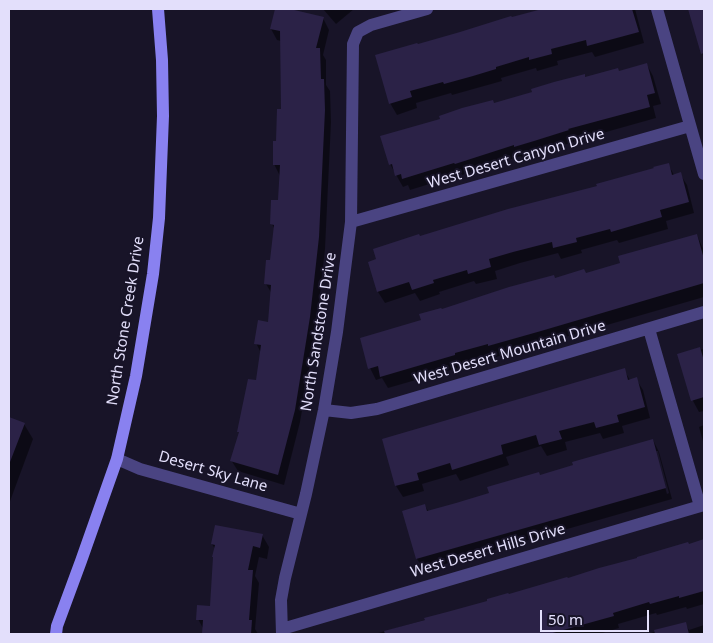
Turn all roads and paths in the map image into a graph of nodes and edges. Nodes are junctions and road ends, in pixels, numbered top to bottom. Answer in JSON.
{"nodes":[{"id":1,"x":158,"y":9,"type":"edge"},
{"id":2,"x":427,"y":9,"type":"edge"},
{"id":3,"x":657,"y":9,"type":"edge"},
{"id":4,"x":690,"y":126,"type":"junction"},
{"id":5,"x":704,"y":174,"type":"edge"},
{"id":6,"x":352,"y":222,"type":"junction"},
{"id":7,"x":704,"y":312,"type":"edge"},
{"id":8,"x":649,"y":329,"type":"junction"},
{"id":9,"x":324,"y":410,"type":"junction"},
{"id":10,"x":117,"y":459,"type":"junction"},
{"id":11,"x":702,"y":506,"type":"edge"},
{"id":12,"x":301,"y":514,"type":"junction"},
{"id":13,"x":282,"y":631,"type":"edge"},
{"id":14,"x":54,"y":632,"type":"edge"}],
"edges":[{"from":1,"to":10,"type":"street","name":"North Stone Creek Drive"},
{"from":2,"to":6,"type":"street","name":"North Sandstone Drive"},
{"from":3,"to":4,"type":"street"},
{"from":4,"to":5,"type":"street"},
{"from":4,"to":6,"type":"street","name":"West Desert Canyon Drive"},
{"from":6,"to":9,"type":"street","name":"North Sandstone Drive"},
{"from":7,"to":8,"type":"street","name":"West Desert Mountain Drive"},
{"from":8,"to":9,"type":"street","name":"West Desert Mountain Drive"},
{"from":8,"to":11,"type":"street"},
{"from":9,"to":12,"type":"street","name":"North Sandstone Drive"},
{"from":10,"to":12,"type":"street","name":"Desert Sky Lane"},
{"from":10,"to":14,"type":"street","name":"North Stone Creek Drive"},
{"from":11,"to":13,"type":"street","name":"West Desert Hills Drive"},
{"from":12,"to":13,"type":"street","name":"North Sandstone Drive"}]}
